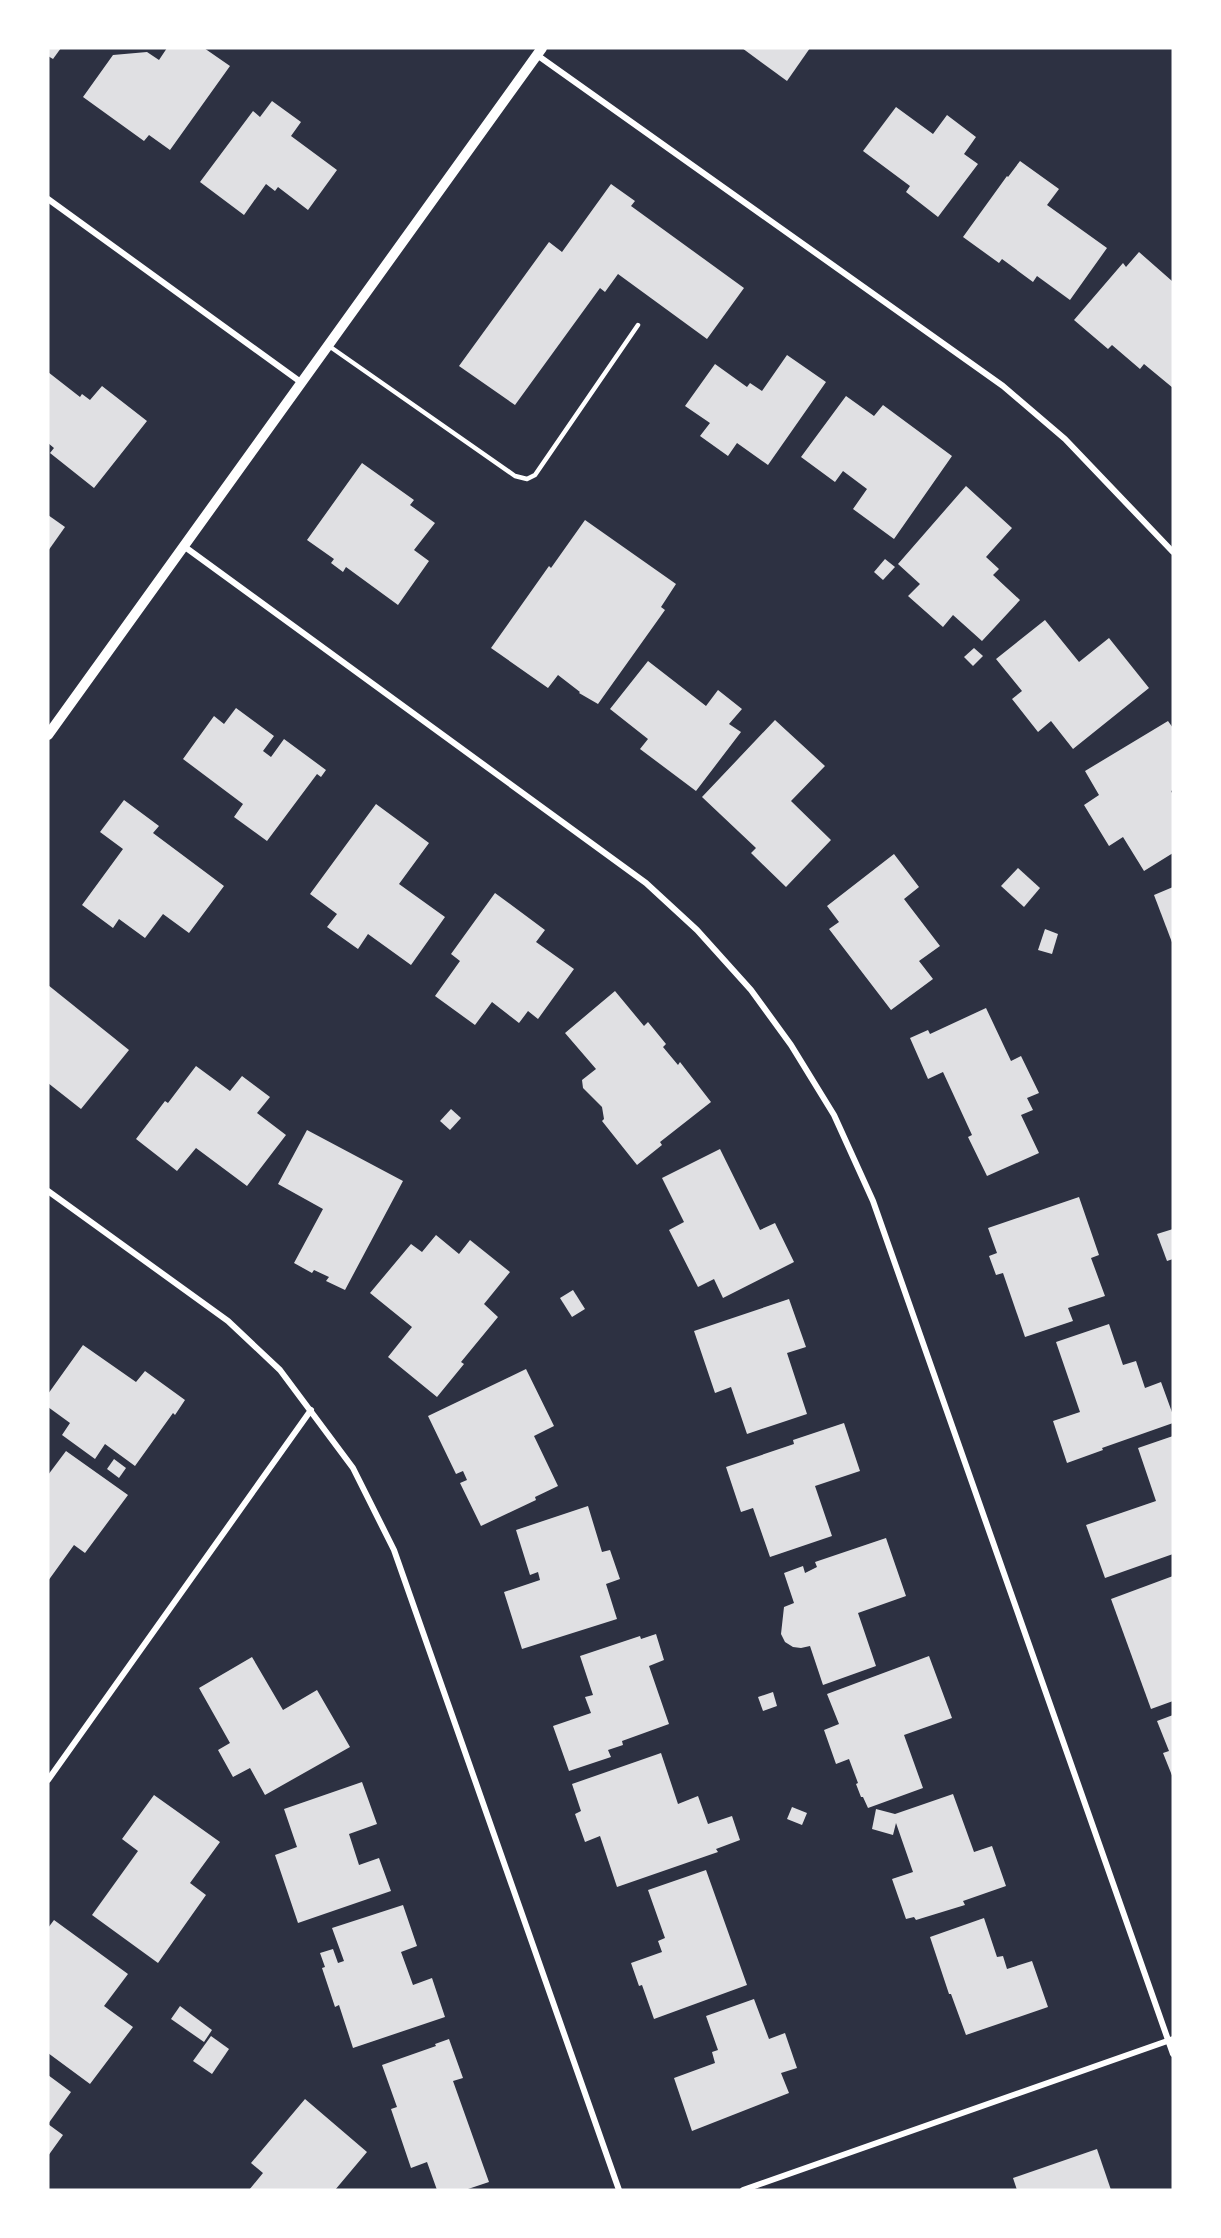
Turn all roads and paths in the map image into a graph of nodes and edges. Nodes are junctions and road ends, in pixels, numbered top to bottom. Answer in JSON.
{"nodes":[{"id":1,"x":540,"y":52,"type":"edge"},
{"id":2,"x":48,"y":199,"type":"edge"},
{"id":3,"x":638,"y":325,"type":"dead end"},
{"id":4,"x":329,"y":346,"type":"junction"},
{"id":5,"x":302,"y":383,"type":"junction"},
{"id":6,"x":185,"y":547,"type":"junction"},
{"id":7,"x":1173,"y":552,"type":"edge"},
{"id":8,"x":48,"y":735,"type":"edge"},
{"id":9,"x":48,"y":1191,"type":"edge"},
{"id":10,"x":311,"y":1410,"type":"junction"},
{"id":11,"x":48,"y":1780,"type":"edge"},
{"id":12,"x":1171,"y":2040,"type":"edge"},
{"id":13,"x":1173,"y":2054,"type":"edge"},
{"id":14,"x":619,"y":2190,"type":"edge"},
{"id":15,"x":743,"y":2190,"type":"edge"}],
"edges":[{"from":1,"to":4,"type":"street"},
{"from":1,"to":7,"type":"street"},
{"from":2,"to":5,"type":"street"},
{"from":3,"to":4,"type":"lane"},
{"from":4,"to":5,"type":"street"},
{"from":5,"to":6,"type":"street"},
{"from":6,"to":8,"type":"street"},
{"from":6,"to":12,"type":"street"},
{"from":9,"to":10,"type":"street"},
{"from":10,"to":11,"type":"street"},
{"from":10,"to":14,"type":"street"},
{"from":12,"to":13,"type":"street"},
{"from":12,"to":15,"type":"street"}]}
